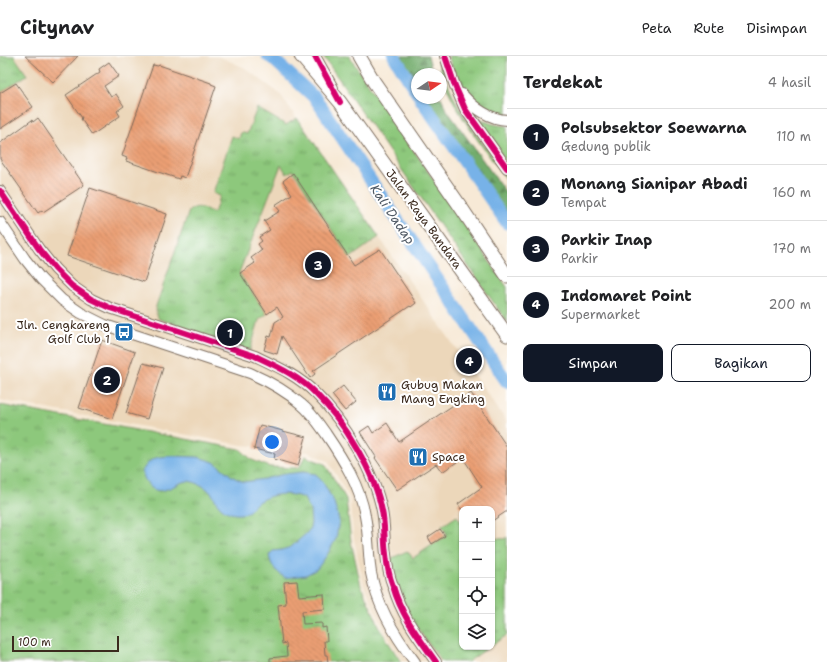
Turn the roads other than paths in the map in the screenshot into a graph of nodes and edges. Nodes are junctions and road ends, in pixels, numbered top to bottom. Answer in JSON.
{"nodes":[{"id":1,"x":301,"y":56,"type":"edge"},
{"id":2,"x":315,"y":56,"type":"edge"},
{"id":3,"x":352,"y":56,"type":"edge"},
{"id":4,"x":359,"y":56,"type":"edge"},
{"id":5,"x":445,"y":56,"type":"edge"},
{"id":6,"x":374,"y":82,"type":"junction"},
{"id":7,"x":455,"y":86,"type":"junction"},
{"id":8,"x":340,"y":102,"type":"junction"},
{"id":9,"x":507,"y":120,"type":"edge"},
{"id":10,"x":507,"y":168,"type":"edge"},
{"id":11,"x":0,"y":191,"type":"edge"},
{"id":12,"x":0,"y":222,"type":"edge"},
{"id":13,"x":39,"y":249,"type":"junction"},
{"id":14,"x":25,"y":259,"type":"junction"},
{"id":15,"x":507,"y":276,"type":"edge"},
{"id":16,"x":72,"y":286,"type":"junction"},
{"id":17,"x":60,"y":298,"type":"junction"},
{"id":18,"x":144,"y":319,"type":"junction"},
{"id":19,"x":507,"y":335,"type":"edge"},
{"id":20,"x":139,"y":336,"type":"junction"},
{"id":21,"x":415,"y":662,"type":"edge"},
{"id":22,"x":436,"y":662,"type":"edge"}],
"edges":[{"from":1,"to":8,"type":"main road","name":"Jalan Raya Bandara"},
{"from":2,"to":8,"type":"street","name":"Jalan Raya Bandara"},
{"from":3,"to":6,"type":"street"},
{"from":4,"to":6,"type":"main road"},
{"from":5,"to":7,"type":"street"},
{"from":6,"to":15,"type":"main road"},
{"from":7,"to":9,"type":"street"},
{"from":7,"to":10,"type":"street"},
{"from":8,"to":19,"type":"main road","name":"Jalan Raya Bandara"},
{"from":11,"to":13,"type":"street"},
{"from":12,"to":14,"type":"street"},
{"from":13,"to":14,"type":"street"},
{"from":13,"to":16,"type":"street"},
{"from":14,"to":17,"type":"street"},
{"from":16,"to":17,"type":"street"},
{"from":16,"to":18,"type":"street"},
{"from":17,"to":20,"type":"street"},
{"from":18,"to":20,"type":"street"},
{"from":18,"to":22,"type":"street"},
{"from":20,"to":21,"type":"street"}]}
